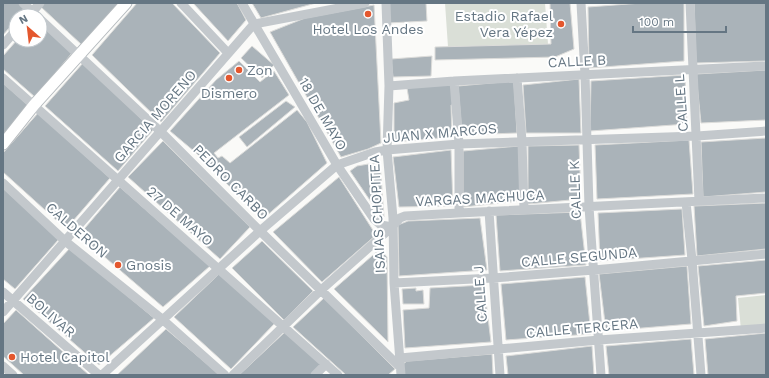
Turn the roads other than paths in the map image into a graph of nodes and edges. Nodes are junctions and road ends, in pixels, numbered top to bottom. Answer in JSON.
{"nodes":[{"id":1,"x":126,"y":3,"type":"edge"},
{"id":2,"x":181,"y":3,"type":"edge"},
{"id":3,"x":242,"y":3,"type":"edge"},
{"id":4,"x":366,"y":3,"type":"edge"},
{"id":5,"x":386,"y":3,"type":"edge"},
{"id":6,"x":581,"y":3,"type":"edge"},
{"id":7,"x":690,"y":3,"type":"edge"},
{"id":8,"x":254,"y":24,"type":"junction"},
{"id":9,"x":48,"y":26,"type":"edge"},
{"id":10,"x":228,"y":53,"type":"junction"},
{"id":11,"x":79,"y":54,"type":"junction"},
{"id":12,"x":766,"y":66,"type":"edge"},
{"id":13,"x":692,"y":70,"type":"junction"},
{"id":14,"x":585,"y":75,"type":"junction"},
{"id":15,"x":3,"y":78,"type":"edge"},
{"id":16,"x":517,"y":78,"type":"junction"},
{"id":17,"x":454,"y":81,"type":"junction"},
{"id":18,"x":389,"y":86,"type":"junction"},
{"id":19,"x":34,"y":105,"type":"junction"},
{"id":20,"x":160,"y":131,"type":"junction"},
{"id":21,"x":766,"y":131,"type":"edge"},
{"id":22,"x":697,"y":136,"type":"junction"},
{"id":23,"x":587,"y":139,"type":"junction"},
{"id":24,"x":522,"y":141,"type":"junction"},
{"id":25,"x":3,"y":144,"type":"edge"},
{"id":26,"x":459,"y":144,"type":"junction"},
{"id":27,"x":387,"y":150,"type":"junction"},
{"id":28,"x":337,"y":165,"type":"junction"},
{"id":29,"x":118,"y":180,"type":"junction"},
{"id":30,"x":3,"y":183,"type":"edge"},
{"id":31,"x":766,"y":198,"type":"edge"},
{"id":32,"x":699,"y":201,"type":"junction"},
{"id":33,"x":686,"y":202,"type":"junction"},
{"id":34,"x":589,"y":207,"type":"junction"},
{"id":35,"x":524,"y":210,"type":"junction"},
{"id":36,"x":489,"y":211,"type":"junction"},
{"id":37,"x":459,"y":212,"type":"junction"},
{"id":38,"x":392,"y":227,"type":"junction"},
{"id":39,"x":260,"y":231,"type":"junction"},
{"id":40,"x":65,"y":240,"type":"junction"},
{"id":41,"x":766,"y":254,"type":"edge"},
{"id":42,"x":692,"y":260,"type":"junction"},
{"id":43,"x":218,"y":269,"type":"junction"},
{"id":44,"x":594,"y":270,"type":"junction"},
{"id":45,"x":493,"y":278,"type":"junction"},
{"id":46,"x":394,"y":282,"type":"junction"},
{"id":47,"x":320,"y":291,"type":"junction"},
{"id":48,"x":3,"y":292,"type":"edge"},
{"id":49,"x":13,"y":301,"type":"junction"},
{"id":50,"x":3,"y":312,"type":"edge"},
{"id":51,"x":162,"y":319,"type":"junction"},
{"id":52,"x":283,"y":326,"type":"junction"},
{"id":53,"x":766,"y":328,"type":"edge"},
{"id":54,"x":697,"y":333,"type":"junction"},
{"id":55,"x":599,"y":340,"type":"junction"},
{"id":56,"x":498,"y":350,"type":"junction"},
{"id":57,"x":326,"y":364,"type":"junction"},
{"id":58,"x":3,"y":366,"type":"edge"},
{"id":59,"x":400,"y":370,"type":"edge"},
{"id":60,"x":13,"y":375,"type":"edge"},
{"id":61,"x":99,"y":375,"type":"edge"},
{"id":62,"x":102,"y":375,"type":"edge"},
{"id":63,"x":225,"y":375,"type":"edge"},
{"id":64,"x":233,"y":375,"type":"edge"},
{"id":65,"x":315,"y":375,"type":"edge"},
{"id":66,"x":338,"y":375,"type":"edge"},
{"id":67,"x":500,"y":375,"type":"edge"},
{"id":68,"x":601,"y":375,"type":"edge"},
{"id":69,"x":701,"y":375,"type":"edge"}],
"edges":[{"from":1,"to":11,"type":"main road"},
{"from":2,"to":10,"type":"street"},
{"from":3,"to":8,"type":"street","name":"18 DE MAYO"},
{"from":4,"to":8,"type":"street"},
{"from":5,"to":18,"type":"street","name":"ISAIAS CHOPITEA"},
{"from":6,"to":14,"type":"street","name":"CALLE K"},
{"from":7,"to":13,"type":"street","name":"CALLE L"},
{"from":8,"to":10,"type":"street","name":"GARCIA MORENO"},
{"from":8,"to":28,"type":"street","name":"18 DE MAYO"},
{"from":9,"to":11,"type":"street","name":"PEDRO CARBO"},
{"from":10,"to":20,"type":"street","name":"GARCIA MORENO"},
{"from":11,"to":19,"type":"main road"},
{"from":11,"to":20,"type":"street","name":"PEDRO CARBO"},
{"from":12,"to":13,"type":"street","name":"CALLE B"},
{"from":13,"to":14,"type":"street","name":"CALLE B"},
{"from":13,"to":22,"type":"street","name":"CALLE L"},
{"from":14,"to":16,"type":"street","name":"CALLE B"},
{"from":14,"to":23,"type":"street","name":"CALLE K"},
{"from":15,"to":19,"type":"street","name":"27 DE MAYO"},
{"from":16,"to":17,"type":"street","name":"CALLE B"},
{"from":16,"to":24,"type":"street"},
{"from":17,"to":18,"type":"street","name":"CALLE B"},
{"from":17,"to":26,"type":"street"},
{"from":18,"to":27,"type":"street","name":"ISAIAS CHOPITEA"},
{"from":19,"to":25,"type":"main road"},
{"from":19,"to":29,"type":"street","name":"27 DE MAYO"},
{"from":20,"to":29,"type":"street","name":"GARCIA MORENO"},
{"from":20,"to":39,"type":"street","name":"PEDRO CARBO"},
{"from":21,"to":22,"type":"street","name":"JUAN X MARCOS"},
{"from":22,"to":23,"type":"street","name":"JUAN X MARCOS"},
{"from":22,"to":32,"type":"street","name":"CALLE L"},
{"from":23,"to":24,"type":"street","name":"JUAN X MARCOS"},
{"from":23,"to":34,"type":"street","name":"CALLE K"},
{"from":24,"to":26,"type":"street","name":"JUAN X MARCOS"},
{"from":24,"to":35,"type":"street"},
{"from":26,"to":27,"type":"street","name":"JUAN X MARCOS"},
{"from":26,"to":37,"type":"street"},
{"from":27,"to":28,"type":"street","name":"JUAN X MARCOS"},
{"from":27,"to":38,"type":"street","name":"ISAIAS CHOPITEA"},
{"from":28,"to":38,"type":"street","name":"18 DE MAYO"},
{"from":28,"to":39,"type":"street","name":"JUAN X MARCOS"},
{"from":29,"to":40,"type":"street","name":"GARCIA MORENO"},
{"from":29,"to":43,"type":"street","name":"27 DE MAYO"},
{"from":30,"to":40,"type":"street","name":"CALDERON"},
{"from":31,"to":32,"type":"street","name":"VARGAS MACHUCA"},
{"from":32,"to":33,"type":"street","name":"VARGAS MACHUCA"},
{"from":33,"to":34,"type":"street","name":"VARGAS MACHUCA"},
{"from":33,"to":42,"type":"street"},
{"from":34,"to":35,"type":"street","name":"VARGAS MACHUCA"},
{"from":34,"to":44,"type":"street","name":"CALLE K"},
{"from":35,"to":36,"type":"street","name":"VARGAS MACHUCA"},
{"from":36,"to":37,"type":"street","name":"VARGAS MACHUCA"},
{"from":36,"to":45,"type":"street","name":"CALLE J"},
{"from":37,"to":38,"type":"street","name":"VARGAS MACHUCA"},
{"from":38,"to":46,"type":"street","name":"ISAIAS CHOPITEA"},
{"from":38,"to":47,"type":"street","name":"VARGAS MACHUCA"},
{"from":39,"to":43,"type":"street","name":"JUAN X MARCOS"},
{"from":39,"to":47,"type":"street","name":"PEDRO CARBO"},
{"from":40,"to":49,"type":"street","name":"GARCIA MORENO"},
{"from":40,"to":51,"type":"street","name":"CALDERON"},
{"from":41,"to":42,"type":"street","name":"CALLE SEGUNDA"},
{"from":42,"to":44,"type":"street","name":"CALLE SEGUNDA"},
{"from":42,"to":54,"type":"street"},
{"from":43,"to":51,"type":"street","name":"JUAN X MARCOS"},
{"from":43,"to":52,"type":"street","name":"27 DE MAYO"},
{"from":44,"to":45,"type":"street","name":"CALLE SEGUNDA"},
{"from":44,"to":55,"type":"street","name":"CALLE K"},
{"from":45,"to":46,"type":"street","name":"CALLE SEGUNDA"},
{"from":45,"to":56,"type":"street","name":"CALLE J"},
{"from":46,"to":59,"type":"street","name":"ISAIAS CHOPITEA"},
{"from":47,"to":52,"type":"street","name":"VARGAS MACHUCA"},
{"from":47,"to":59,"type":"street","name":"PEDRO CARBO"},
{"from":48,"to":49,"type":"street","name":"BOLIVAR"},
{"from":49,"to":50,"type":"street","name":"GARCIA MORENO"},
{"from":49,"to":61,"type":"street","name":"BOLIVAR"},
{"from":51,"to":62,"type":"street","name":"JUAN X MARCOS"},
{"from":51,"to":63,"type":"street","name":"CALDERON"},
{"from":52,"to":57,"type":"street","name":"27 DE MAYO"},
{"from":52,"to":64,"type":"street","name":"VARGAS MACHUCA"},
{"from":53,"to":54,"type":"street","name":"CALLE TERCERA"},
{"from":54,"to":55,"type":"street","name":"CALLE TERCERA"},
{"from":54,"to":69,"type":"street"},
{"from":55,"to":56,"type":"street","name":"CALLE TERCERA"},
{"from":55,"to":68,"type":"street","name":"CALLE K"},
{"from":56,"to":59,"type":"street","name":"CALLE TERCERA"},
{"from":56,"to":67,"type":"street","name":"CALLE J"},
{"from":57,"to":65,"type":"street"},
{"from":57,"to":66,"type":"street","name":"27 DE MAYO"},
{"from":58,"to":60,"type":"street"}]}
